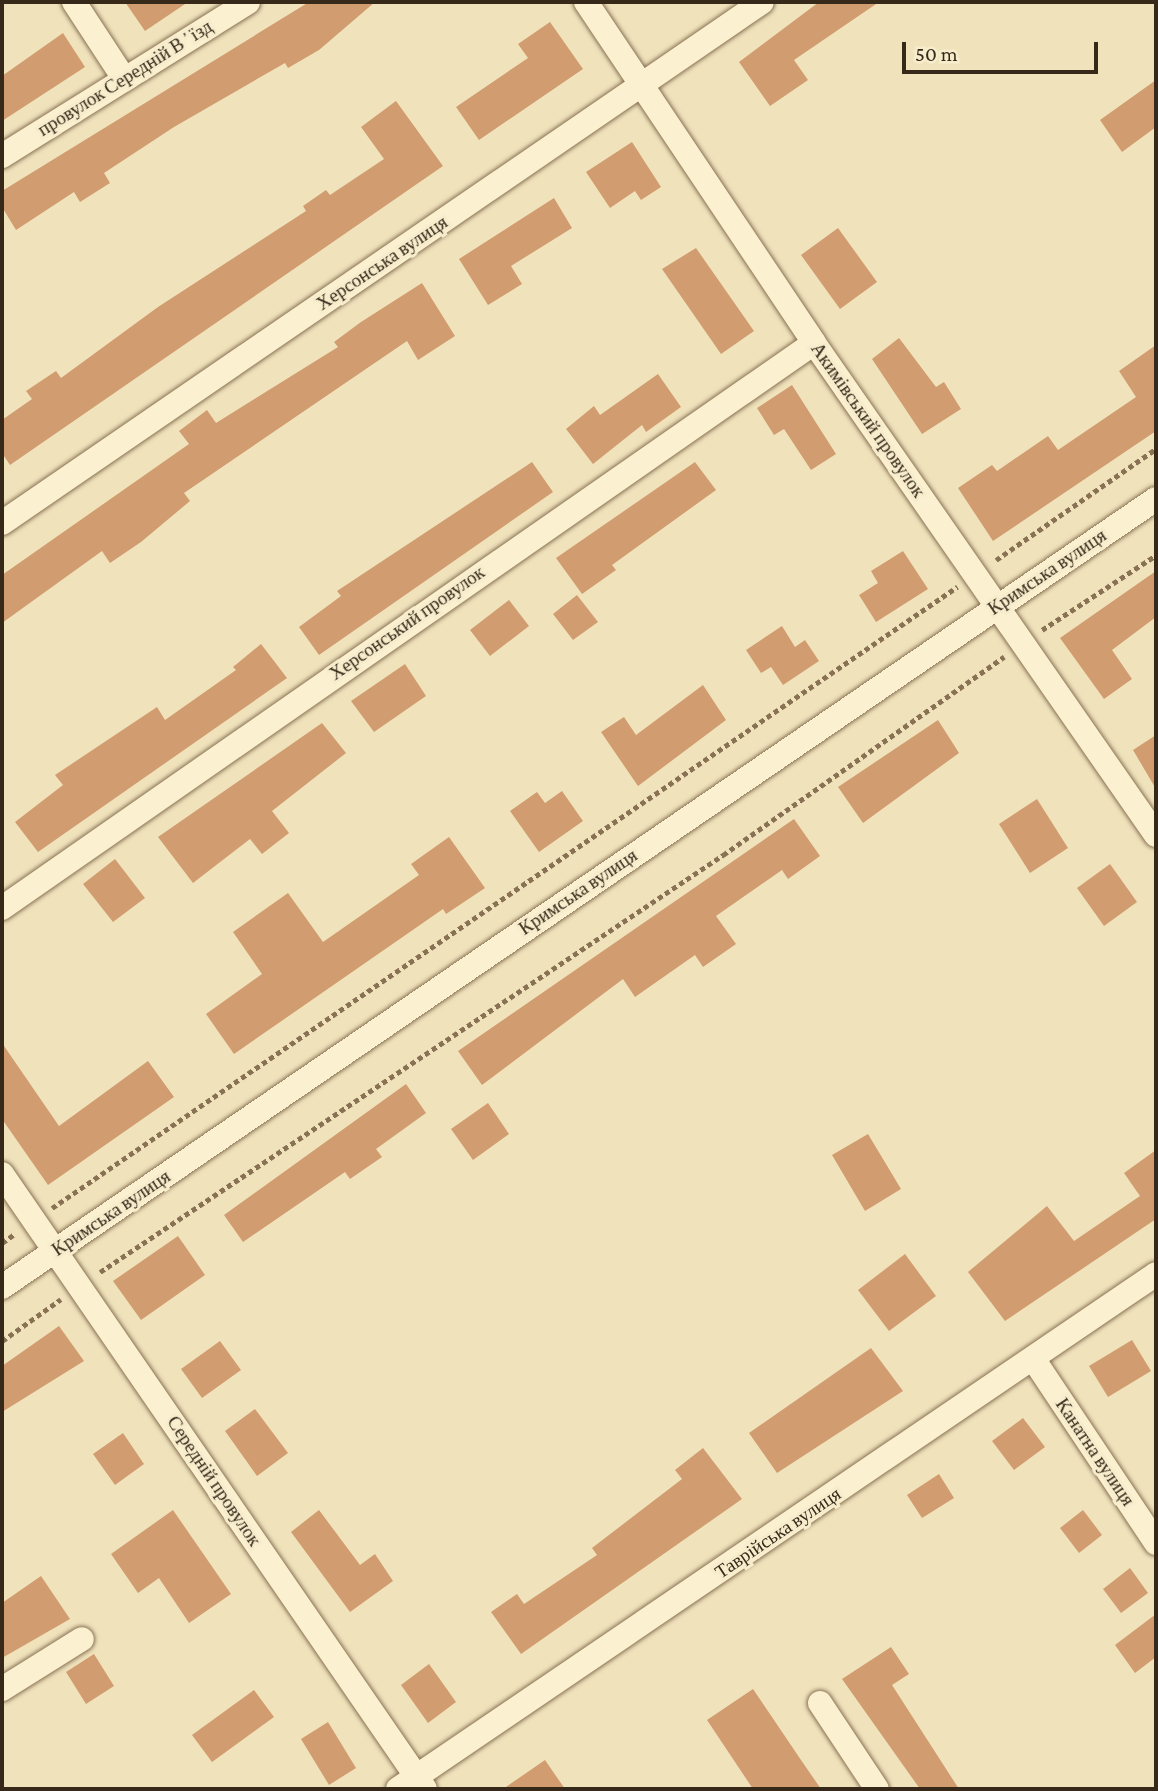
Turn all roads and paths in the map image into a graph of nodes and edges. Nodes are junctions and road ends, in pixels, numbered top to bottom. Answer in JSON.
{"nodes":[{"id":1,"x":74,"y":2,"type":"edge"},
{"id":2,"x":248,"y":2,"type":"edge"},
{"id":3,"x":586,"y":2,"type":"edge"},
{"id":4,"x":762,"y":2,"type":"edge"},
{"id":5,"x":123,"y":77,"type":"junction"},
{"id":6,"x":640,"y":87,"type":"junction"},
{"id":7,"x":2,"y":156,"type":"edge"},
{"id":8,"x":814,"y":343,"type":"junction"},
{"id":9,"x":1156,"y":449,"type":"edge"},
{"id":10,"x":1156,"y":499,"type":"edge"},
{"id":11,"x":2,"y":523,"type":"edge"},
{"id":12,"x":1156,"y":555,"type":"edge"},
{"id":13,"x":976,"y":574,"type":"junction"},
{"id":14,"x":997,"y":605,"type":"junction"},
{"id":15,"x":1023,"y":642,"type":"junction"},
{"id":16,"x":1156,"y":835,"type":"edge"},
{"id":17,"x":2,"y":908,"type":"edge"},
{"id":18,"x":2,"y":1174,"type":"edge"},
{"id":19,"x":34,"y":1220,"type":"junction"},
{"id":20,"x":2,"y":1243,"type":"edge"},
{"id":21,"x":56,"y":1250,"type":"junction"},
{"id":22,"x":1156,"y":1274,"type":"edge"},
{"id":23,"x":80,"y":1285,"type":"junction"},
{"id":24,"x":2,"y":1287,"type":"edge"},
{"id":25,"x":2,"y":1341,"type":"edge"},
{"id":26,"x":1034,"y":1360,"type":"junction"},
{"id":27,"x":1156,"y":1543,"type":"edge"},
{"id":28,"x":82,"y":1639,"type":"dead end"},
{"id":29,"x":2,"y":1689,"type":"edge"},
{"id":30,"x":820,"y":1703,"type":"dead end"},
{"id":31,"x":413,"y":1785,"type":"edge"},
{"id":32,"x":877,"y":1789,"type":"edge"}],
"edges":[{"from":1,"to":5,"type":"street"},
{"from":2,"to":5,"type":"street","name":"провулок Середній Вʼїзд"},
{"from":3,"to":6,"type":"street","name":"Акимівський провулок"},
{"from":4,"to":6,"type":"street","name":"Херсонська вулиця"},
{"from":5,"to":7,"type":"street","name":"провулок Середній Вʼїзд"},
{"from":6,"to":8,"type":"street","name":"Акимівський провулок"},
{"from":6,"to":11,"type":"street","name":"Херсонська вулиця"},
{"from":8,"to":13,"type":"street","name":"Акимівський провулок"},
{"from":8,"to":17,"type":"street","name":"Херсонський провулок"},
{"from":9,"to":13,"type":"path"},
{"from":10,"to":14,"type":"street","name":"Кримська вулиця"},
{"from":12,"to":15,"type":"path"},
{"from":13,"to":14,"type":"street","name":"Акимівський провулок"},
{"from":13,"to":19,"type":"path"},
{"from":14,"to":15,"type":"street","name":"Акимівський провулок"},
{"from":14,"to":21,"type":"street","name":"Кримська вулиця"},
{"from":15,"to":16,"type":"street","name":"Акимівський провулок"},
{"from":15,"to":23,"type":"path"},
{"from":18,"to":19,"type":"street","name":"Середній провулок"},
{"from":19,"to":20,"type":"path"},
{"from":19,"to":21,"type":"street","name":"Середній провулок"},
{"from":21,"to":23,"type":"street","name":"Середній провулок"},
{"from":21,"to":24,"type":"street","name":"Кримська вулиця"},
{"from":22,"to":26,"type":"street","name":"Таврійська вулиця"},
{"from":23,"to":25,"type":"path"},
{"from":23,"to":31,"type":"street","name":"Середній провулок"},
{"from":26,"to":27,"type":"street","name":"Канатна вулиця"},
{"from":26,"to":31,"type":"street","name":"Таврійська вулиця"},
{"from":28,"to":29,"type":"street"},
{"from":30,"to":32,"type":"street"}]}
